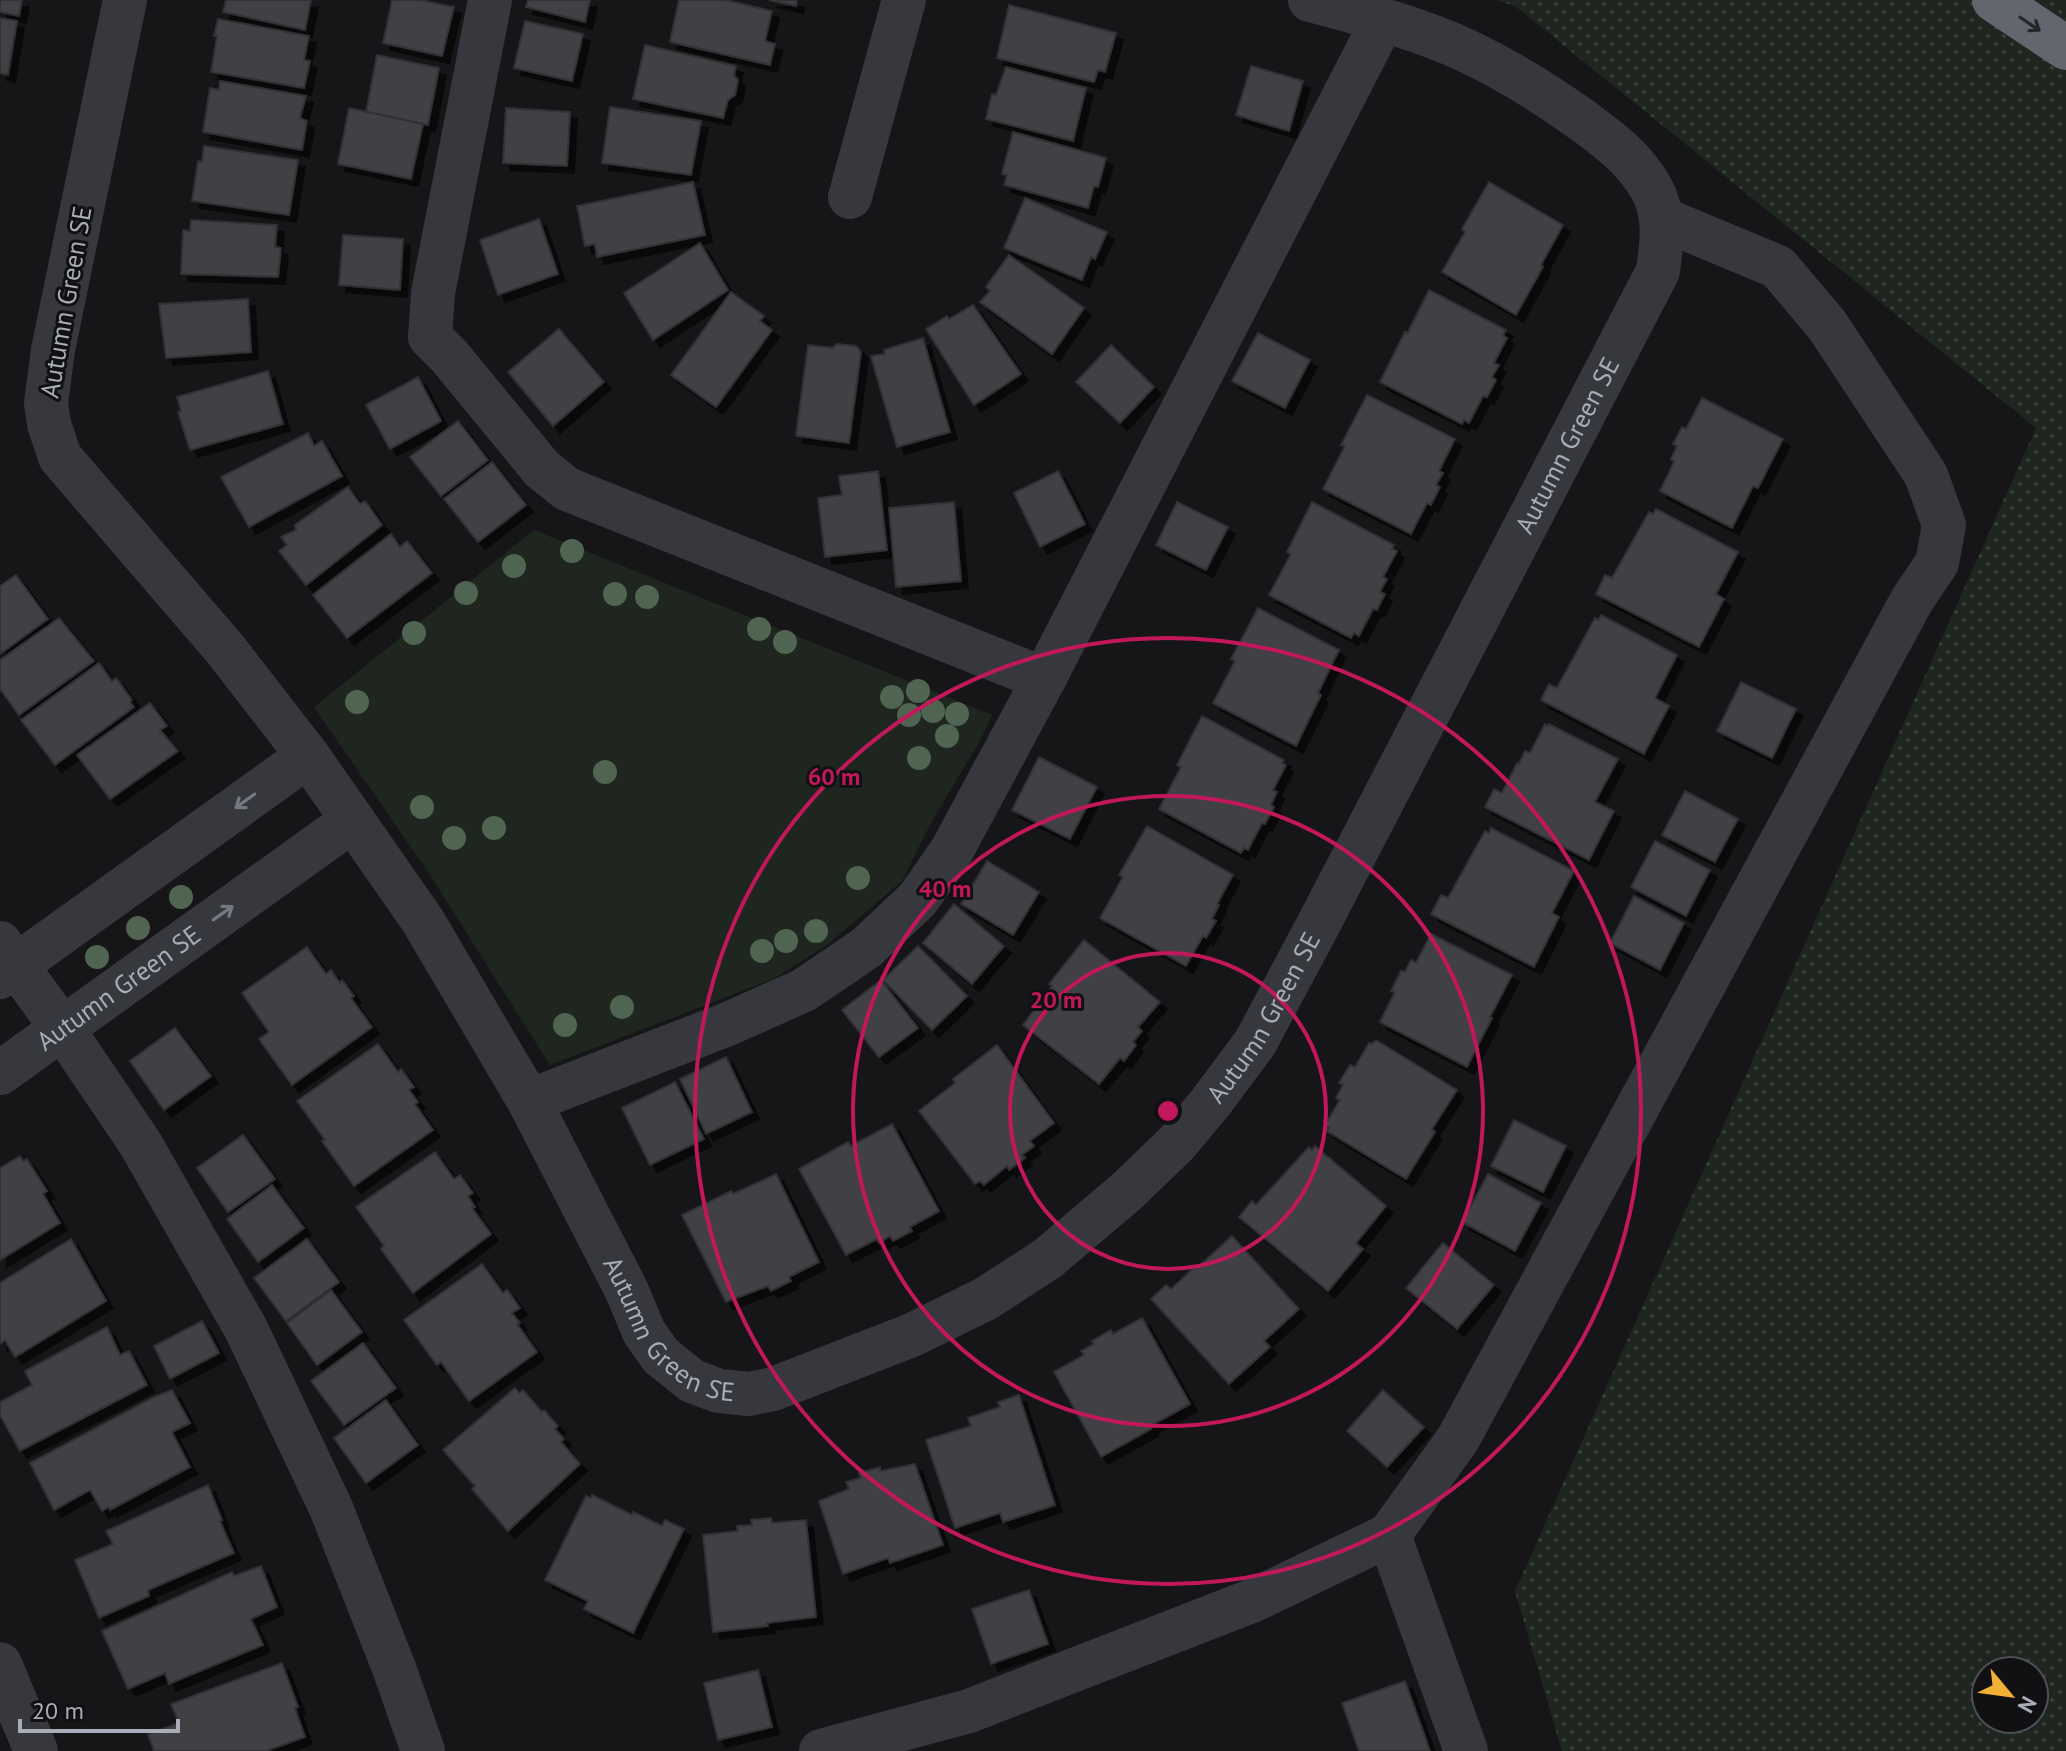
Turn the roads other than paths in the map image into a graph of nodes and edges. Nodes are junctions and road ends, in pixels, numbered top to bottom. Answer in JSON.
{"nodes":[{"id":1,"x":125,"y":0,"type":"edge"},
{"id":2,"x":490,"y":0,"type":"edge"},
{"id":3,"x":904,"y":0,"type":"edge"},
{"id":4,"x":1310,"y":0,"type":"edge"},
{"id":5,"x":1994,"y":0,"type":"edge"},
{"id":6,"x":1383,"y":20,"type":"junction"},
{"id":7,"x":2066,"y":48,"type":"edge"},
{"id":8,"x":850,"y":197,"type":"dead end"},
{"id":9,"x":1663,"y":219,"type":"junction"},
{"id":10,"x":1044,"y":679,"type":"junction"},
{"id":11,"x":308,"y":756,"type":"junction"},
{"id":12,"x":353,"y":820,"type":"junction"},
{"id":13,"x":6,"y":962,"type":"edge"},
{"id":14,"x":62,"y":1028,"type":"junction"},
{"id":15,"x":0,"y":1073,"type":"edge"},
{"id":16,"x":529,"y":1101,"type":"junction"},
{"id":17,"x":1389,"y":1535,"type":"junction"},
{"id":18,"x":0,"y":1664,"type":"edge"},
{"id":19,"x":36,"y":1751,"type":"edge"},
{"id":20,"x":423,"y":1751,"type":"edge"},
{"id":21,"x":821,"y":1751,"type":"edge"},
{"id":22,"x":1466,"y":1751,"type":"edge"}],
"edges":[{"from":1,"to":11,"type":"street","name":"Autumn Green SE"},
{"from":2,"to":10,"type":"street"},
{"from":3,"to":8,"type":"street"},
{"from":4,"to":6,"type":"street","name":"Autumn Green SE"},
{"from":5,"to":7,"type":"highway","one_way":true},
{"from":6,"to":9,"type":"street","name":"Autumn Green SE"},
{"from":6,"to":10,"type":"street"},
{"from":9,"to":16,"type":"street","name":"Autumn Green SE"},
{"from":9,"to":17,"type":"street"},
{"from":10,"to":16,"type":"street"},
{"from":11,"to":12,"type":"street","name":"Autumn Green SE"},
{"from":11,"to":13,"type":"street","one_way":true},
{"from":14,"to":12,"type":"street","name":"Autumn Green SE","one_way":true},
{"from":12,"to":16,"type":"street","name":"Autumn Green SE"},
{"from":13,"to":14,"type":"street"},
{"from":14,"to":15,"type":"street","name":"Autumn Green SE"},
{"from":14,"to":20,"type":"street"},
{"from":17,"to":21,"type":"street"},
{"from":17,"to":22,"type":"street"},
{"from":18,"to":19,"type":"street"}]}
